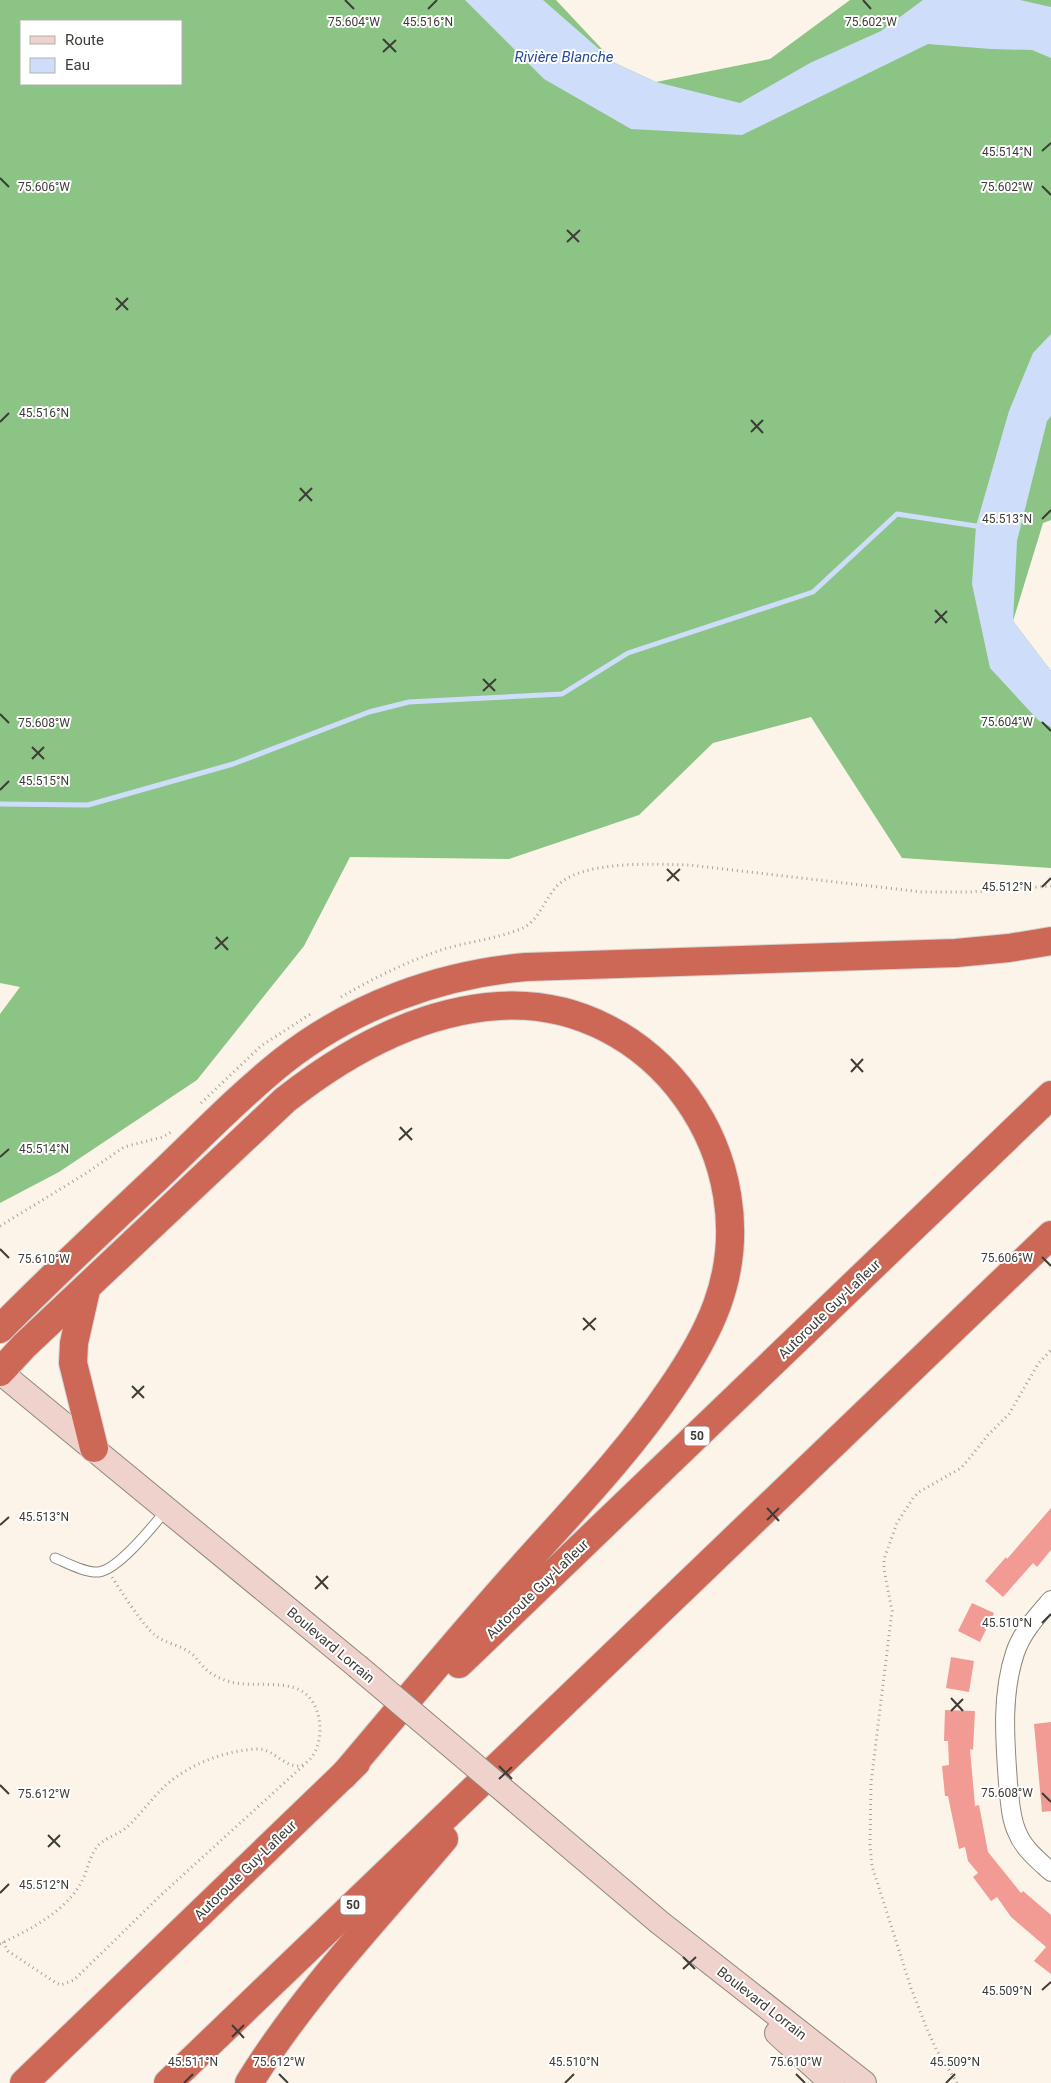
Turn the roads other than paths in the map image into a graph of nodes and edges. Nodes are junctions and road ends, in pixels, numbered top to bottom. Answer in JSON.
{"nodes":[{"id":1,"x":1051,"y":941,"type":"edge"},
{"id":2,"x":1051,"y":1095,"type":"edge"},
{"id":3,"x":1051,"y":1235,"type":"edge"},
{"id":4,"x":86,"y":1290,"type":"junction"},
{"id":5,"x":0,"y":1329,"type":"edge"},
{"id":6,"x":0,"y":1372,"type":"edge"},
{"id":7,"x":94,"y":1448,"type":"junction"},
{"id":8,"x":167,"y":1509,"type":"junction"},
{"id":9,"x":55,"y":1558,"type":"dead end"},
{"id":10,"x":1051,"y":1600,"type":"edge"},
{"id":11,"x":538,"y":1727,"type":"junction"},
{"id":12,"x":343,"y":1776,"type":"junction"},
{"id":13,"x":1051,"y":1872,"type":"edge"},
{"id":14,"x":659,"y":1922,"type":"junction"},
{"id":15,"x":24,"y":2083,"type":"edge"},
{"id":16,"x":168,"y":2083,"type":"edge"},
{"id":17,"x":249,"y":2083,"type":"edge"},
{"id":18,"x":832,"y":2083,"type":"edge"},
{"id":19,"x":864,"y":2083,"type":"edge"}],
"edges":[{"from":1,"to":5,"type":"highway"},
{"from":2,"to":12,"type":"highway","name":"Autoroute Guy-Lafleur","number":"50"},
{"from":3,"to":11,"type":"highway","number":"50"},
{"from":4,"to":6,"type":"highway"},
{"from":4,"to":7,"type":"highway"},
{"from":4,"to":12,"type":"highway"},
{"from":6,"to":7,"type":"main road","name":"Boulevard Lorrain"},
{"from":7,"to":8,"type":"main road","name":"Boulevard Lorrain"},
{"from":8,"to":9,"type":"lane"},
{"from":8,"to":14,"type":"main road","name":"Boulevard Lorrain","bridge":true},
{"from":10,"to":13,"type":"street"},
{"from":11,"to":16,"type":"highway","number":"50"},
{"from":11,"to":17,"type":"highway"},
{"from":12,"to":15,"type":"highway","name":"Autoroute Guy-Lafleur","number":"50"},
{"from":14,"to":18,"type":"main road","name":"Boulevard Lorrain"},
{"from":14,"to":19,"type":"main road","name":"Boulevard Lorrain"}]}
